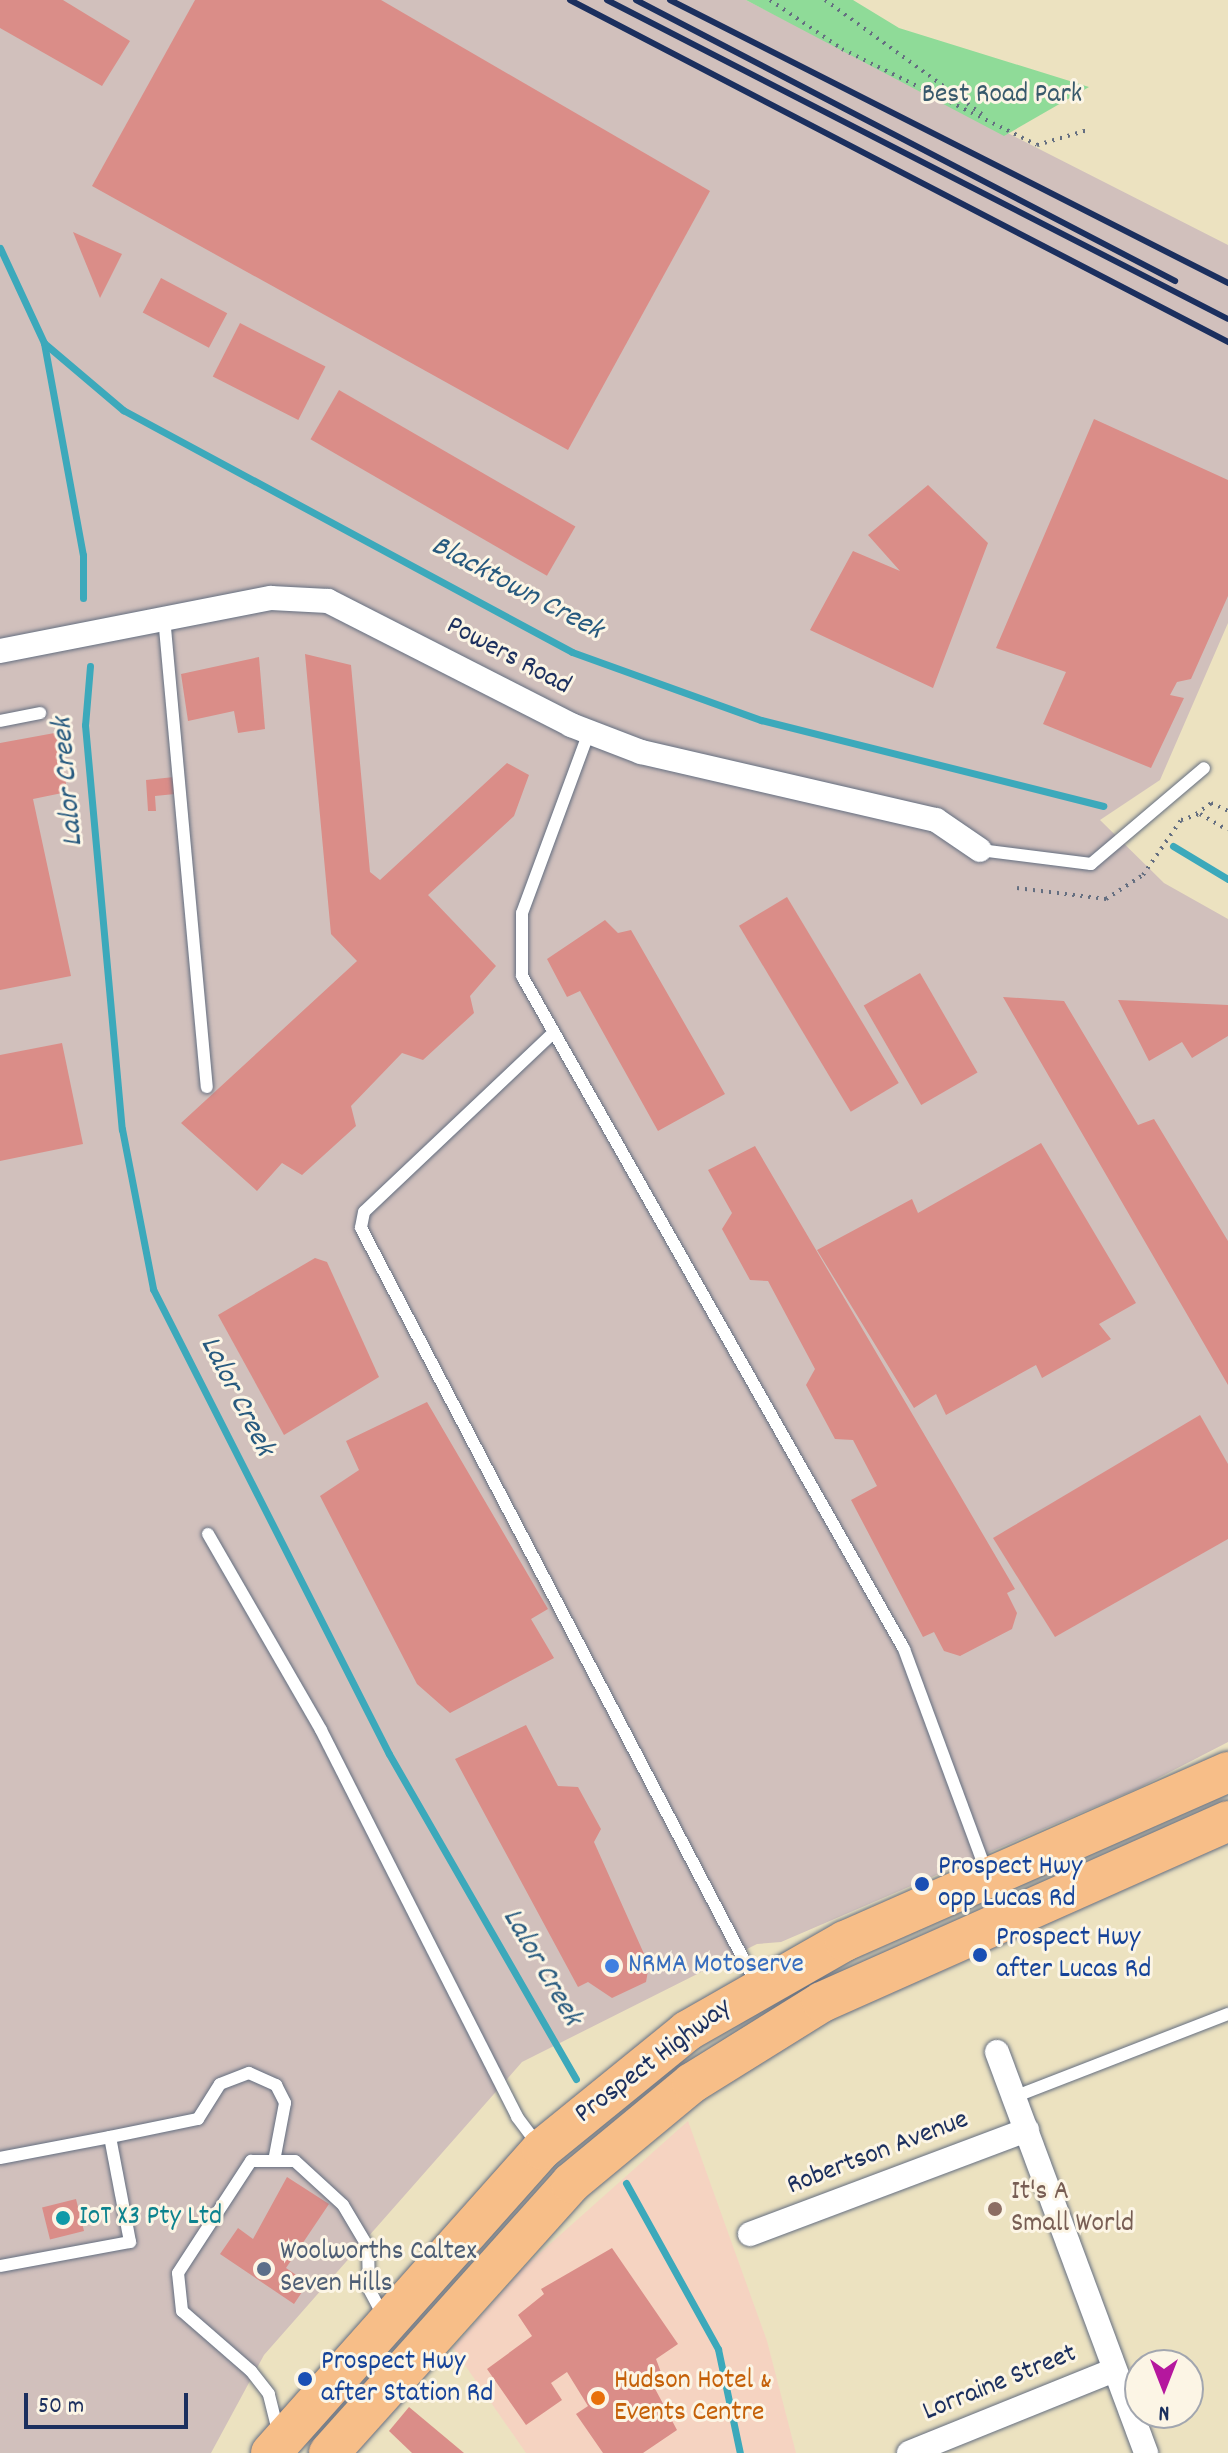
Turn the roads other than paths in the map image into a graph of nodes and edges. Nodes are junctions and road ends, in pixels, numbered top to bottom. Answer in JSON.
{"nodes":[{"id":1,"x":164,"y":617,"type":"junction"},
{"id":2,"x":0,"y":651,"type":"edge"},
{"id":3,"x":40,"y":713,"type":"dead end"},
{"id":4,"x":0,"y":721,"type":"edge"},
{"id":5,"x":589,"y":732,"type":"junction"},
{"id":6,"x":1204,"y":768,"type":"dead end"},
{"id":7,"x":980,"y":850,"type":"joint"},
{"id":8,"x":551,"y":1035,"type":"junction"},
{"id":9,"x":207,"y":1087,"type":"dead end"},
{"id":10,"x":208,"y":1534,"type":"dead end"},
{"id":11,"x":1228,"y":1772,"type":"edge"},
{"id":12,"x":1228,"y":1821,"type":"edge"},
{"id":13,"x":990,"y":1880,"type":"junction"},
{"id":14,"x":758,"y":1987,"type":"junction"},
{"id":15,"x":1228,"y":2014,"type":"edge"},
{"id":16,"x":997,"y":2052,"type":"dead end"},
{"id":17,"x":1014,"y":2097,"type":"junction"},
{"id":18,"x":1027,"y":2130,"type":"junction"},
{"id":19,"x":110,"y":2137,"type":"junction"},
{"id":20,"x":542,"y":2149,"type":"junction"},
{"id":21,"x":0,"y":2158,"type":"edge"},
{"id":22,"x":274,"y":2161,"type":"junction"},
{"id":23,"x":750,"y":2234,"type":"dead end"},
{"id":24,"x":0,"y":2266,"type":"edge"},
{"id":25,"x":385,"y":2319,"type":"junction"},
{"id":26,"x":1114,"y":2370,"type":"junction"},
{"id":27,"x":276,"y":2447,"type":"edge"},
{"id":28,"x":329,"y":2453,"type":"edge"},
{"id":29,"x":909,"y":2453,"type":"edge"},
{"id":30,"x":1146,"y":2453,"type":"edge"}],
"edges":[{"from":1,"to":2,"type":"street","name":"Powers Road"},
{"from":1,"to":5,"type":"street","name":"Powers Road"},
{"from":1,"to":9,"type":"lane"},
{"from":3,"to":4,"type":"lane"},
{"from":5,"to":7,"type":"street","name":"Powers Road"},
{"from":5,"to":8,"type":"lane"},
{"from":6,"to":7,"type":"lane"},
{"from":8,"to":13,"type":"lane"},
{"from":8,"to":14,"type":"lane"},
{"from":10,"to":20,"type":"lane"},
{"from":11,"to":13,"type":"main road","name":"Prospect Highway"},
{"from":12,"to":28,"type":"main road","name":"Prospect Highway"},
{"from":13,"to":14,"type":"main road","name":"Prospect Highway"},
{"from":14,"to":20,"type":"main road","name":"Prospect Highway"},
{"from":15,"to":17,"type":"lane"},
{"from":16,"to":17,"type":"street"},
{"from":17,"to":18,"type":"street"},
{"from":18,"to":23,"type":"street","name":"Robertson Avenue"},
{"from":18,"to":26,"type":"street"},
{"from":19,"to":21,"type":"lane"},
{"from":19,"to":22,"type":"lane"},
{"from":19,"to":24,"type":"lane"},
{"from":20,"to":25,"type":"main road","name":"Prospect Highway"},
{"from":22,"to":25,"type":"lane"},
{"from":22,"to":27,"type":"lane"},
{"from":25,"to":27,"type":"main road","name":"Prospect Highway"},
{"from":26,"to":29,"type":"street","name":"Lorraine Street"},
{"from":26,"to":30,"type":"street"}]}
